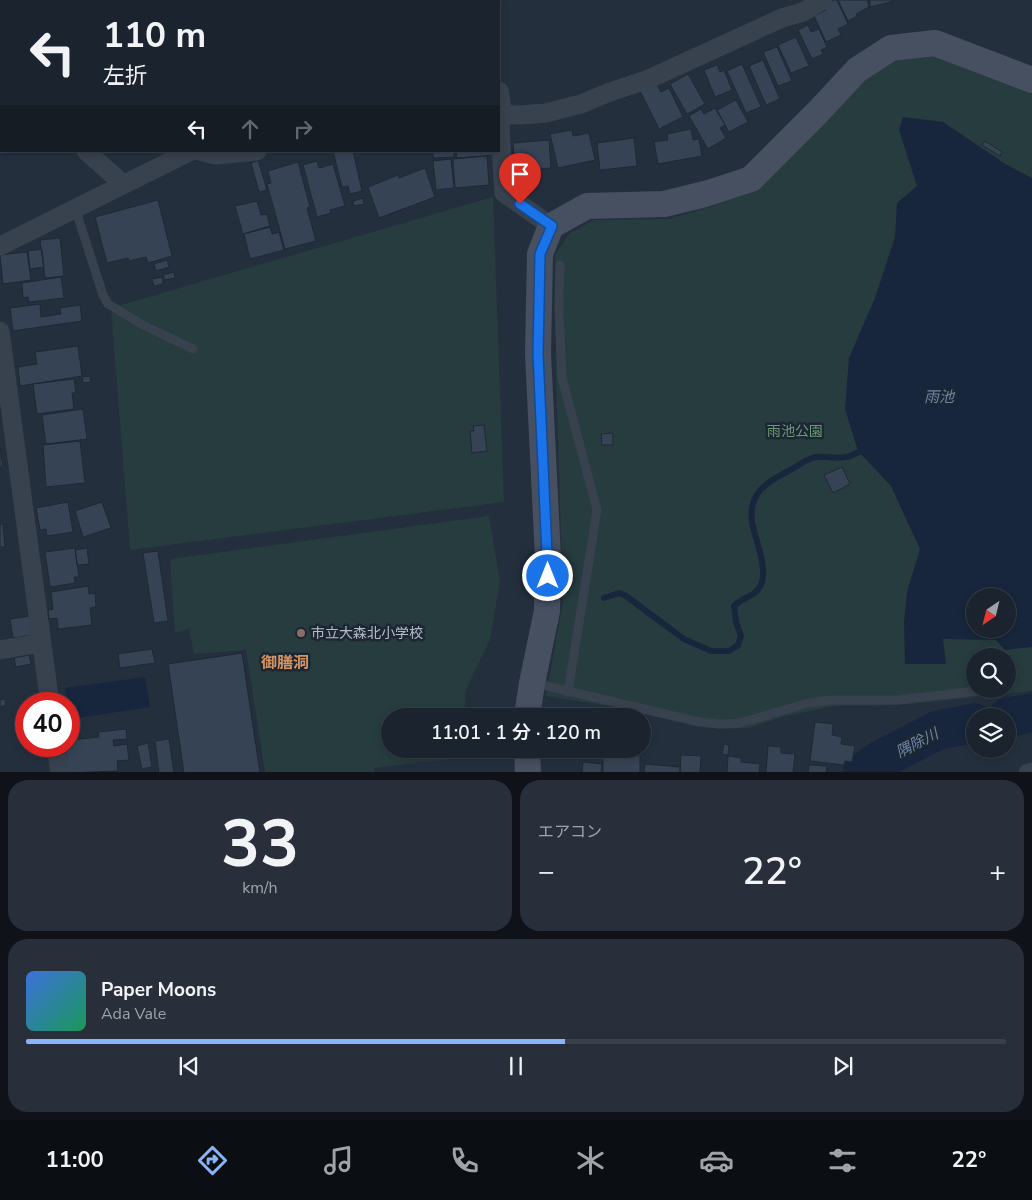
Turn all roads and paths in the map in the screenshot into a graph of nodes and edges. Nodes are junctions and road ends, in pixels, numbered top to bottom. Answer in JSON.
{"nodes":[{"id":1,"x":823,"y":0,"type":"edge"},
{"id":2,"x":1032,"y":80,"type":"edge"},
{"id":3,"x":501,"y":113,"type":"edge"},
{"id":4,"x":87,"y":152,"type":"edge"},
{"id":5,"x":189,"y":152,"type":"edge"},
{"id":6,"x":203,"y":152,"type":"edge"},
{"id":7,"x":247,"y":152,"type":"edge"},
{"id":8,"x":123,"y":184,"type":"junction"},
{"id":9,"x":75,"y":208,"type":"junction"},
{"id":10,"x":552,"y":226,"type":"junction"},
{"id":11,"x":0,"y":246,"type":"edge"},
{"id":12,"x":560,"y":265,"type":"dead end"},
{"id":13,"x":0,"y":331,"type":"edge"},
{"id":14,"x":193,"y":349,"type":"dead end"},
{"id":15,"x":2,"y":366,"type":"edge"},
{"id":16,"x":41,"y":643,"type":"junction"},
{"id":17,"x":0,"y":650,"type":"edge"},
{"id":18,"x":532,"y":683,"type":"junction"},
{"id":19,"x":48,"y":692,"type":"edge"},
{"id":20,"x":568,"y":692,"type":"junction"},
{"id":21,"x":966,"y":692,"type":"edge"},
{"id":22,"x":528,"y":708,"type":"edge"},
{"id":23,"x":58,"y":757,"type":"edge"},
{"id":24,"x":527,"y":758,"type":"edge"},
{"id":25,"x":60,"y":772,"type":"edge"},
{"id":26,"x":528,"y":772,"type":"edge"}],
"edges":[{"from":1,"to":3,"type":"street"},
{"from":2,"to":10,"type":"street"},
{"from":3,"to":10,"type":"street"},
{"from":4,"to":8,"type":"street"},
{"from":5,"to":8,"type":"street"},
{"from":6,"to":7,"type":"street"},
{"from":8,"to":9,"type":"street"},
{"from":9,"to":11,"type":"street"},
{"from":9,"to":14,"type":"lane"},
{"from":10,"to":18,"type":"street"},
{"from":12,"to":20,"type":"lane"},
{"from":13,"to":15,"type":"street"},
{"from":15,"to":16,"type":"street"},
{"from":16,"to":17,"type":"street"},
{"from":16,"to":19,"type":"street"},
{"from":18,"to":20,"type":"lane"},
{"from":18,"to":22,"type":"street"},
{"from":20,"to":21,"type":"lane"},
{"from":23,"to":25,"type":"street"},
{"from":24,"to":26,"type":"street"}]}
